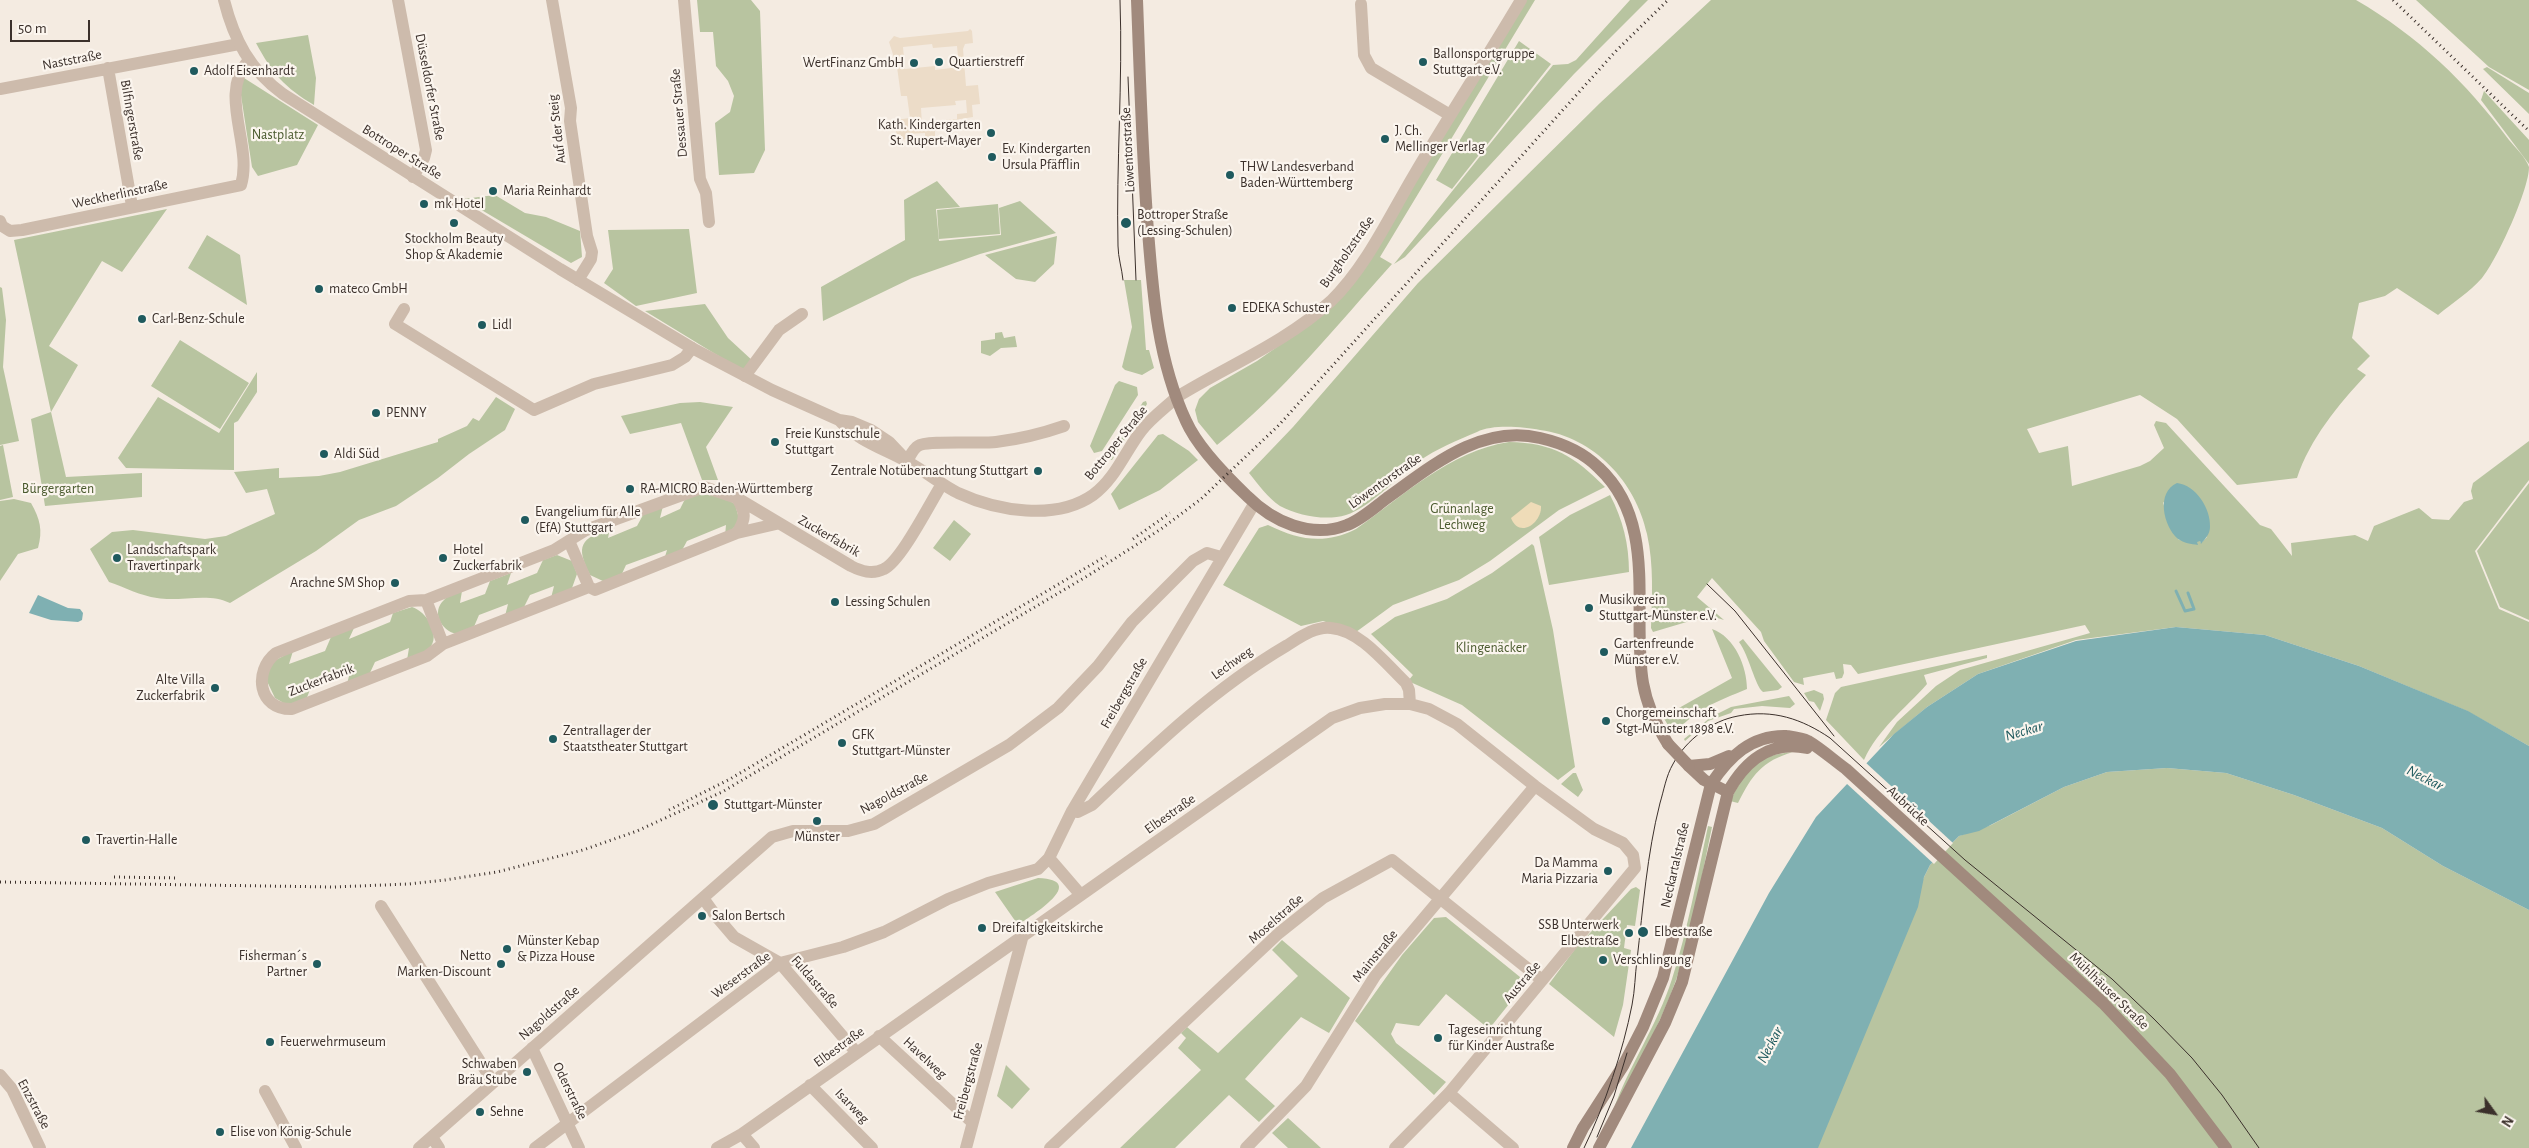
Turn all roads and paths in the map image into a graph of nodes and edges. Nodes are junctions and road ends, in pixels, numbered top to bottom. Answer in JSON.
{"nodes":[{"id":1,"x":224,"y":0,"type":"edge"},
{"id":2,"x":398,"y":0,"type":"edge"},
{"id":3,"x":552,"y":0,"type":"edge"},
{"id":4,"x":684,"y":0,"type":"edge"},
{"id":5,"x":1137,"y":0,"type":"edge"},
{"id":6,"x":1521,"y":0,"type":"edge"},
{"id":7,"x":1362,"y":4,"type":"dead end"},
{"id":8,"x":239,"y":44,"type":"junction"},
{"id":9,"x":248,"y":61,"type":"junction"},
{"id":10,"x":108,"y":68,"type":"junction"},
{"id":11,"x":0,"y":89,"type":"edge"},
{"id":12,"x":1450,"y":115,"type":"junction"},
{"id":13,"x":413,"y":176,"type":"junction"},
{"id":14,"x":132,"y":206,"type":"junction"},
{"id":15,"x":709,"y":222,"type":"dead end"},
{"id":16,"x":2,"y":225,"type":"edge"},
{"id":17,"x":578,"y":280,"type":"junction"},
{"id":18,"x":404,"y":309,"type":"dead end"},
{"id":19,"x":802,"y":314,"type":"dead end"},
{"id":20,"x":692,"y":348,"type":"junction"},
{"id":21,"x":745,"y":376,"type":"junction"},
{"id":22,"x":1177,"y":397,"type":"junction"},
{"id":23,"x":1064,"y":426,"type":"dead end"},
{"id":24,"x":907,"y":461,"type":"junction"},
{"id":25,"x":942,"y":484,"type":"junction"},
{"id":26,"x":737,"y":498,"type":"junction"},
{"id":27,"x":1254,"y":504,"type":"junction"},
{"id":28,"x":776,"y":524,"type":"junction"},
{"id":29,"x":737,"y":534,"type":"junction"},
{"id":30,"x":569,"y":541,"type":"junction"},
{"id":31,"x":1221,"y":557,"type":"junction"},
{"id":32,"x":589,"y":586,"type":"junction"},
{"id":33,"x":426,"y":600,"type":"junction"},
{"id":34,"x":443,"y":644,"type":"junction"},
{"id":35,"x":1410,"y":704,"type":"junction"},
{"id":36,"x":1817,"y":750,"type":"junction"},
{"id":37,"x":1738,"y":752,"type":"junction"},
{"id":38,"x":1840,"y":764,"type":"joint"},
{"id":39,"x":1689,"y":766,"type":"junction"},
{"id":40,"x":1711,"y":784,"type":"junction"},
{"id":41,"x":1535,"y":786,"type":"junction"},
{"id":42,"x":1728,"y":792,"type":"junction"},
{"id":43,"x":1072,"y":811,"type":"junction"},
{"id":44,"x":1049,"y":858,"type":"junction"},
{"id":45,"x":1956,"y":871,"type":"joint"},
{"id":46,"x":1630,"y":876,"type":"joint"},
{"id":47,"x":1080,"y":894,"type":"junction"},
{"id":48,"x":703,"y":898,"type":"junction"},
{"id":49,"x":1441,"y":900,"type":"junction"},
{"id":50,"x":381,"y":906,"type":"dead end"},
{"id":51,"x":1023,"y":935,"type":"junction"},
{"id":52,"x":780,"y":963,"type":"junction"},
{"id":53,"x":1542,"y":980,"type":"junction"},
{"id":54,"x":879,"y":1036,"type":"junction"},
{"id":55,"x":532,"y":1048,"type":"junction"},
{"id":56,"x":856,"y":1052,"type":"junction"},
{"id":57,"x":0,"y":1075,"type":"edge"},
{"id":58,"x":493,"y":1082,"type":"junction"},
{"id":59,"x":810,"y":1085,"type":"junction"},
{"id":60,"x":264,"y":1091,"type":"dead end"},
{"id":61,"x":1449,"y":1093,"type":"junction"},
{"id":62,"x":972,"y":1122,"type":"junction"},
{"id":63,"x":570,"y":1124,"type":"junction"},
{"id":64,"x":742,"y":1134,"type":"junction"},
{"id":65,"x":432,"y":1137,"type":"junction"},
{"id":66,"x":40,"y":1148,"type":"edge"},
{"id":67,"x":296,"y":1148,"type":"edge"},
{"id":68,"x":419,"y":1148,"type":"edge"},
{"id":69,"x":439,"y":1148,"type":"edge"},
{"id":70,"x":536,"y":1148,"type":"edge"},
{"id":71,"x":579,"y":1148,"type":"edge"},
{"id":72,"x":717,"y":1148,"type":"edge"},
{"id":73,"x":754,"y":1148,"type":"edge"},
{"id":74,"x":872,"y":1148,"type":"edge"},
{"id":75,"x":966,"y":1148,"type":"edge"},
{"id":76,"x":1050,"y":1148,"type":"edge"},
{"id":77,"x":1246,"y":1148,"type":"edge"},
{"id":78,"x":1395,"y":1148,"type":"edge"},
{"id":79,"x":1513,"y":1148,"type":"edge"},
{"id":80,"x":1573,"y":1148,"type":"edge"},
{"id":81,"x":1599,"y":1148,"type":"edge"},
{"id":82,"x":2226,"y":1148,"type":"edge"}],
"edges":[{"from":1,"to":8,"type":"street","name":"Bottroper Straße"},
{"from":2,"to":13,"type":"street","name":"Düsseldorfer Straße"},
{"from":3,"to":17,"type":"street","name":"Auf der Steig"},
{"from":4,"to":15,"type":"street","name":"Dessauer Straße"},
{"from":5,"to":22,"type":"main road","name":"Löwentorstraße"},
{"from":6,"to":12,"type":"street","name":"Burgholzstraße"},
{"from":7,"to":12,"type":"street"},
{"from":8,"to":9,"type":"street","name":"Bottroper Straße"},
{"from":8,"to":10,"type":"street","name":"Naststraße"},
{"from":9,"to":13,"type":"street","name":"Bottroper Straße"},
{"from":9,"to":14,"type":"street","name":"Weckherlinstraße"},
{"from":10,"to":11,"type":"street","name":"Naststraße"},
{"from":10,"to":14,"type":"street","name":"Bilfingerstraße"},
{"from":12,"to":22,"type":"street","name":"Burgholzstraße"},
{"from":13,"to":17,"type":"street","name":"Bottroper Straße"},
{"from":14,"to":16,"type":"street","name":"Weckherlinstraße"},
{"from":17,"to":20,"type":"street","name":"Bottroper Straße"},
{"from":18,"to":20,"type":"street"},
{"from":19,"to":21,"type":"street"},
{"from":20,"to":21,"type":"street","name":"Bottroper Straße"},
{"from":21,"to":24,"type":"street","name":"Bottroper Straße"},
{"from":22,"to":25,"type":"street","name":"Bottroper Straße"},
{"from":22,"to":27,"type":"main road","name":"Löwentorstraße"},
{"from":23,"to":24,"type":"street"},
{"from":24,"to":25,"type":"street","name":"Bottroper Straße"},
{"from":25,"to":28,"type":"street","name":"Zuckerfabrik"},
{"from":26,"to":28,"type":"street","name":"Zuckerfabrik"},
{"from":26,"to":29,"type":"street"},
{"from":26,"to":30,"type":"street","name":"Zuckerfabrik"},
{"from":27,"to":31,"type":"street","name":"Freibergstraße"},
{"from":27,"to":39,"type":"main road","name":"Löwentorstraße","bridge":true},
{"from":28,"to":29,"type":"street","name":"Zuckerfabrik"},
{"from":29,"to":32,"type":"street","name":"Zuckerfabrik"},
{"from":30,"to":32,"type":"street"},
{"from":30,"to":33,"type":"street","name":"Zuckerfabrik"},
{"from":31,"to":43,"type":"street","name":"Freibergstraße"},
{"from":31,"to":48,"type":"street","name":"Nagoldstraße"},
{"from":32,"to":34,"type":"street","name":"Zuckerfabrik"},
{"from":33,"to":34,"type":"street"},
{"from":33,"to":34,"type":"street","name":"Zuckerfabrik"},
{"from":35,"to":41,"type":"street","name":"Elbestraße"},
{"from":35,"to":43,"type":"street","name":"Lechweg"},
{"from":35,"to":47,"type":"street","name":"Elbestraße"},
{"from":36,"to":37,"type":"main road","name":"Neckartalstraße"},
{"from":36,"to":38,"type":"main road","name":"Neckartalstraße"},
{"from":36,"to":42,"type":"main road","name":"Neckartalstraße"},
{"from":37,"to":39,"type":"main road"},
{"from":37,"to":40,"type":"main road","name":"Neckartalstraße"},
{"from":38,"to":45,"type":"main road","name":"Aubrücke"},
{"from":39,"to":40,"type":"main road","name":"Löwentorstraße"},
{"from":40,"to":42,"type":"main road","name":"Löwentorstraße"},
{"from":40,"to":80,"type":"main road","name":"Neckartalstraße"},
{"from":41,"to":46,"type":"street","name":"Elbestraße"},
{"from":41,"to":49,"type":"street","name":"Mainstraße"},
{"from":42,"to":81,"type":"main road","name":"Neckartalstraße"},
{"from":43,"to":44,"type":"street","name":"Freibergstraße"},
{"from":44,"to":47,"type":"street"},
{"from":44,"to":52,"type":"street","name":"Weserstraße"},
{"from":45,"to":82,"type":"main road","name":"Mühlhäuser Straße"},
{"from":46,"to":53,"type":"street","name":"Austraße"},
{"from":47,"to":51,"type":"street","name":"Elbestraße"},
{"from":48,"to":52,"type":"street","name":"Fuldastraße"},
{"from":48,"to":55,"type":"street","name":"Nagoldstraße"},
{"from":49,"to":53,"type":"street","name":"Moselstraße"},
{"from":49,"to":76,"type":"street","name":"Moselstraße"},
{"from":49,"to":77,"type":"street","name":"Mainstraße"},
{"from":50,"to":58,"type":"street"},
{"from":51,"to":54,"type":"street","name":"Elbestraße"},
{"from":51,"to":62,"type":"street","name":"Freibergstraße"},
{"from":52,"to":56,"type":"street","name":"Fuldastraße"},
{"from":52,"to":63,"type":"street","name":"Weserstraße"},
{"from":53,"to":61,"type":"street","name":"Austraße"},
{"from":54,"to":56,"type":"street","name":"Elbestraße"},
{"from":54,"to":62,"type":"street","name":"Havelweg"},
{"from":55,"to":58,"type":"street","name":"Nagoldstraße"},
{"from":55,"to":63,"type":"street","name":"Oderstraße"},
{"from":56,"to":59,"type":"street","name":"Elbestraße"},
{"from":57,"to":66,"type":"street","name":"Enzstraße"},
{"from":58,"to":65,"type":"street","name":"Nagoldstraße"},
{"from":59,"to":64,"type":"street","name":"Elbestraße"},
{"from":59,"to":74,"type":"street","name":"Isarweg"},
{"from":60,"to":67,"type":"street"},
{"from":61,"to":78,"type":"street","name":"Austraße"},
{"from":61,"to":79,"type":"street"},
{"from":62,"to":75,"type":"street","name":"Freibergstraße"},
{"from":63,"to":70,"type":"street","name":"Weserstraße"},
{"from":63,"to":71,"type":"street","name":"Oderstraße"},
{"from":64,"to":72,"type":"street","name":"Elbestraße"},
{"from":64,"to":73,"type":"street"},
{"from":65,"to":68,"type":"street","name":"Nagoldstraße"},
{"from":65,"to":69,"type":"street"}]}
